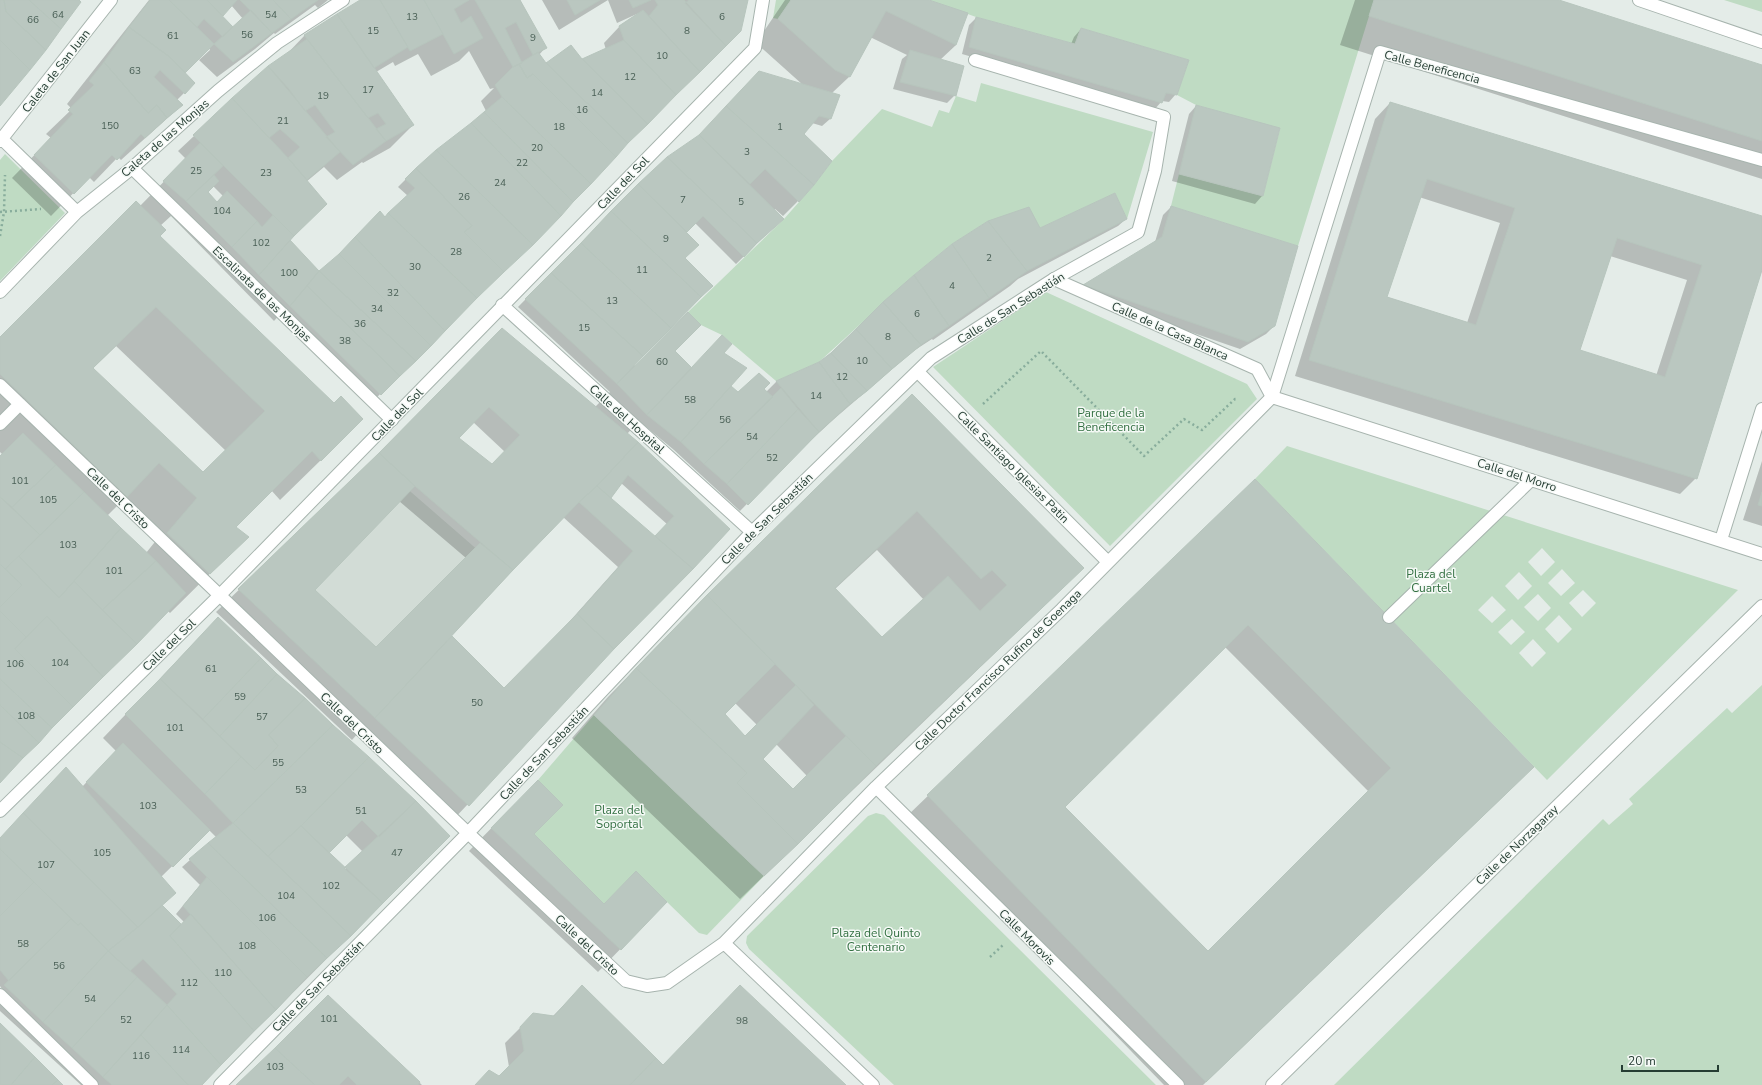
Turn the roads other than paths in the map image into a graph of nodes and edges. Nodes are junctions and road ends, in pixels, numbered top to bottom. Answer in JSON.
{"nodes":[{"id":1,"x":111,"y":0,"type":"edge"},
{"id":2,"x":343,"y":0,"type":"edge"},
{"id":3,"x":763,"y":0,"type":"edge"},
{"id":4,"x":1639,"y":0,"type":"edge"},
{"id":5,"x":1762,"y":42,"type":"edge"},
{"id":6,"x":974,"y":60,"type":"dead end"},
{"id":7,"x":1,"y":140,"type":"edge"},
{"id":8,"x":1762,"y":160,"type":"edge"},
{"id":9,"x":132,"y":168,"type":"junction"},
{"id":10,"x":77,"y":212,"type":"junction"},
{"id":11,"x":1054,"y":280,"type":"junction"},
{"id":12,"x":0,"y":292,"type":"edge"},
{"id":13,"x":502,"y":305,"type":"junction"},
{"id":14,"x":918,"y":372,"type":"junction"},
{"id":15,"x":0,"y":385,"type":"edge"},
{"id":16,"x":1272,"y":397,"type":"junction"},
{"id":17,"x":20,"y":404,"type":"junction"},
{"id":18,"x":1762,"y":409,"type":"edge"},
{"id":19,"x":392,"y":420,"type":"junction"},
{"id":20,"x":0,"y":424,"type":"edge"},
{"id":21,"x":1531,"y":480,"type":"junction"},
{"id":22,"x":752,"y":532,"type":"junction"},
{"id":23,"x":1721,"y":540,"type":"junction"},
{"id":24,"x":1762,"y":554,"type":"edge"},
{"id":25,"x":1108,"y":562,"type":"junction"},
{"id":26,"x":219,"y":596,"type":"junction"},
{"id":27,"x":1762,"y":606,"type":"edge"},
{"id":28,"x":1389,"y":617,"type":"dead end"},
{"id":29,"x":876,"y":787,"type":"junction"},
{"id":30,"x":0,"y":811,"type":"edge"},
{"id":31,"x":468,"y":834,"type":"junction"},
{"id":32,"x":724,"y":943,"type":"junction"},
{"id":33,"x":0,"y":995,"type":"edge"},
{"id":34,"x":92,"y":1085,"type":"edge"},
{"id":35,"x":220,"y":1085,"type":"edge"},
{"id":36,"x":873,"y":1085,"type":"edge"},
{"id":37,"x":1178,"y":1085,"type":"edge"},
{"id":38,"x":1272,"y":1085,"type":"edge"}],
"edges":[{"from":1,"to":7,"type":"street","name":"Caleta de San Juan"},
{"from":2,"to":9,"type":"street","name":"Caleta de las Monjas"},
{"from":3,"to":13,"type":"street","name":"Calle del Sol"},
{"from":4,"to":5,"type":"street"},
{"from":6,"to":11,"type":"street","name":"Calle de San Sebastián"},
{"from":7,"to":10,"type":"street"},
{"from":8,"to":16,"type":"street","name":"Calle Beneficencia"},
{"from":9,"to":10,"type":"street","name":"Caleta de las Monjas"},
{"from":9,"to":19,"type":"street","name":"Escalinata de las Monjas"},
{"from":10,"to":12,"type":"street","name":"Caleta de las Monjas"},
{"from":11,"to":14,"type":"street","name":"Calle de San Sebastián"},
{"from":11,"to":16,"type":"street","name":"Calle de la Casa Blanca"},
{"from":13,"to":19,"type":"street","name":"Calle del Sol"},
{"from":13,"to":22,"type":"street","name":"Calle del Hospital"},
{"from":14,"to":22,"type":"street","name":"Calle de San Sebastián"},
{"from":14,"to":25,"type":"street","name":"Calle Santiago Iglesias Patin"},
{"from":15,"to":17,"type":"street","name":"Calle del Cristo"},
{"from":16,"to":21,"type":"street","name":"Calle del Morro"},
{"from":16,"to":25,"type":"street","name":"Calle Doctor Francisco Rufino de Goenaga"},
{"from":17,"to":20,"type":"street"},
{"from":17,"to":26,"type":"street","name":"Calle del Cristo"},
{"from":18,"to":23,"type":"street"},
{"from":19,"to":26,"type":"street","name":"Calle del Sol"},
{"from":21,"to":23,"type":"street","name":"Calle del Morro"},
{"from":21,"to":28,"type":"street"},
{"from":22,"to":31,"type":"street","name":"Calle de San Sebastián"},
{"from":23,"to":24,"type":"street","name":"Calle del Morro"},
{"from":25,"to":29,"type":"street","name":"Calle Doctor Francisco Rufino de Goenaga"},
{"from":26,"to":30,"type":"street","name":"Calle del Sol"},
{"from":26,"to":31,"type":"street","name":"Calle del Cristo"},
{"from":27,"to":38,"type":"street","name":"Calle de Norzagaray"},
{"from":29,"to":32,"type":"street","name":"Calle Doctor Francisco Rufino de Goenaga"},
{"from":29,"to":37,"type":"street","name":"Calle Morovis"},
{"from":31,"to":32,"type":"street","name":"Calle del Cristo"},
{"from":31,"to":35,"type":"street","name":"Calle de San Sebastián"},
{"from":32,"to":36,"type":"street"},
{"from":33,"to":34,"type":"street"}]}
